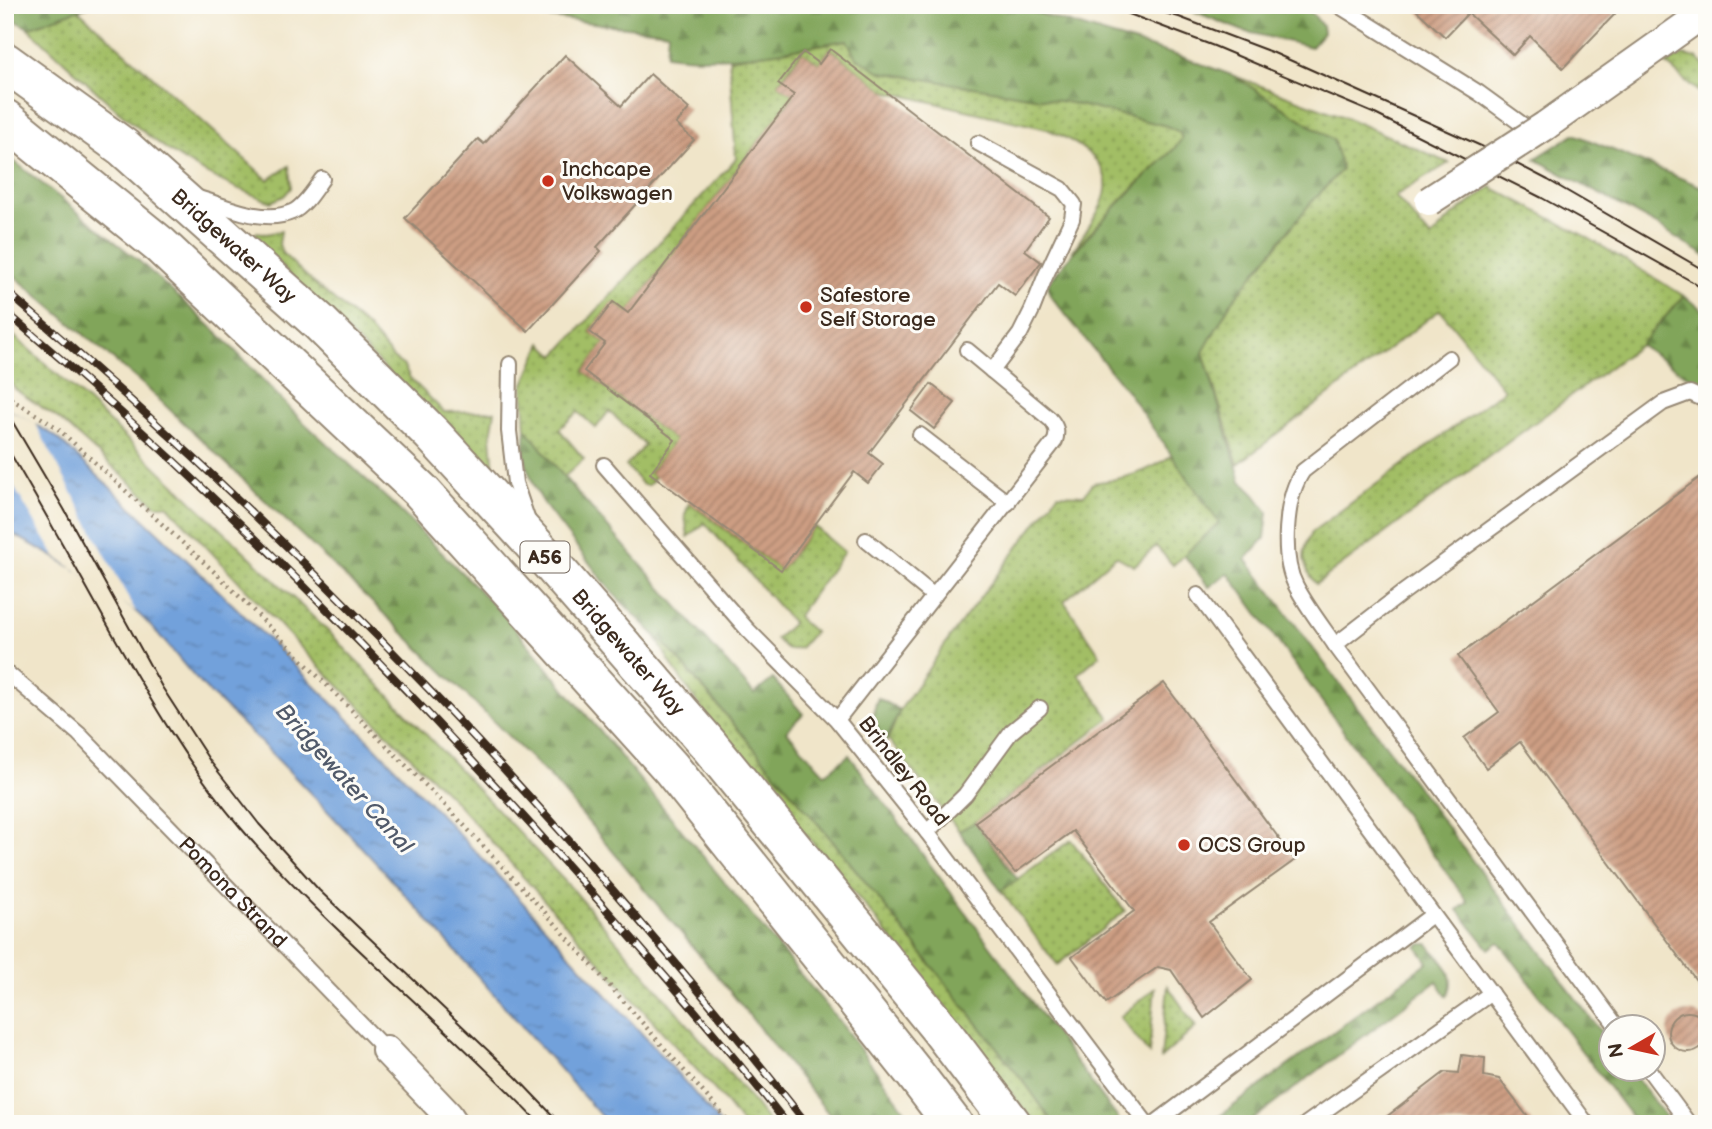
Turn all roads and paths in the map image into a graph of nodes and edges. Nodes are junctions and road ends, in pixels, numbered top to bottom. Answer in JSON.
{"nodes":[{"id":1,"x":1338,"y":5,"type":"edge"},
{"id":2,"x":1701,"y":5,"type":"edge"},
{"id":3,"x":1707,"y":11,"type":"edge"},
{"id":4,"x":5,"y":62,"type":"edge"},
{"id":5,"x":5,"y":119,"type":"edge"},
{"id":6,"x":1540,"y":130,"type":"junction"},
{"id":7,"x":978,"y":143,"type":"dead end"},
{"id":8,"x":322,"y":179,"type":"dead end"},
{"id":9,"x":170,"y":189,"type":"junction"},
{"id":10,"x":1429,"y":201,"type":"dead end"},
{"id":11,"x":967,"y":350,"type":"dead end"},
{"id":12,"x":1448,"y":358,"type":"dead end"},
{"id":13,"x":510,"y":364,"type":"dead end"},
{"id":14,"x":992,"y":371,"type":"junction"},
{"id":15,"x":5,"y":395,"type":"edge"},
{"id":16,"x":1707,"y":401,"type":"edge"},
{"id":17,"x":920,"y":435,"type":"dead end"},
{"id":18,"x":604,"y":465,"type":"dead end"},
{"id":19,"x":1008,"y":503,"type":"junction"},
{"id":20,"x":866,"y":540,"type":"dead end"},
{"id":21,"x":540,"y":551,"type":"junction"},
{"id":22,"x":1198,"y":595,"type":"dead end"},
{"id":23,"x":934,"y":596,"type":"junction"},
{"id":24,"x":1335,"y":645,"type":"junction"},
{"id":25,"x":5,"y":671,"type":"edge"},
{"id":26,"x":1040,"y":708,"type":"dead end"},
{"id":27,"x":837,"y":720,"type":"junction"},
{"id":28,"x":927,"y":832,"type":"junction"},
{"id":29,"x":1432,"y":915,"type":"junction"},
{"id":30,"x":1491,"y":993,"type":"junction"},
{"id":31,"x":1608,"y":1014,"type":"edge"},
{"id":32,"x":386,"y":1050,"type":"joint"},
{"id":33,"x":1660,"y":1084,"type":"edge"},
{"id":34,"x":454,"y":1124,"type":"edge"},
{"id":35,"x":731,"y":1124,"type":"edge"},
{"id":36,"x":953,"y":1124,"type":"edge"},
{"id":37,"x":1012,"y":1124,"type":"edge"},
{"id":38,"x":1147,"y":1124,"type":"edge"},
{"id":39,"x":1154,"y":1124,"type":"edge"},
{"id":40,"x":1306,"y":1124,"type":"edge"},
{"id":41,"x":1587,"y":1124,"type":"edge"},
{"id":42,"x":1689,"y":1124,"type":"edge"}],
"edges":[{"from":1,"to":6,"type":"lane"},
{"from":2,"to":3,"type":"main road"},
{"from":3,"to":6,"type":"street"},
{"from":4,"to":9,"type":"main road","name":"Bridgewater Way","number":"A56"},
{"from":5,"to":36,"type":"main road","number":"A56"},
{"from":6,"to":10,"type":"street","bridge":true},
{"from":7,"to":14,"type":"lane"},
{"from":8,"to":9,"type":"lane"},
{"from":9,"to":21,"type":"main road","name":"Bridgewater Way","number":"A56"},
{"from":11,"to":14,"type":"lane"},
{"from":12,"to":24,"type":"lane"},
{"from":13,"to":21,"type":"lane"},
{"from":14,"to":19,"type":"lane"},
{"from":15,"to":35,"type":"path"},
{"from":16,"to":24,"type":"lane"},
{"from":17,"to":19,"type":"lane"},
{"from":18,"to":27,"type":"lane","name":"Brindley Road"},
{"from":19,"to":23,"type":"lane"},
{"from":20,"to":23,"type":"lane"},
{"from":21,"to":37,"type":"main road","name":"Bridgewater Way","number":"A56"},
{"from":22,"to":29,"type":"lane"},
{"from":23,"to":27,"type":"lane"},
{"from":24,"to":31,"type":"lane"},
{"from":25,"to":32,"type":"lane","name":"Pomona Strand"},
{"from":26,"to":28,"type":"lane"},
{"from":27,"to":28,"type":"lane","name":"Brindley Road"},
{"from":28,"to":38,"type":"lane","name":"Brindley Road"},
{"from":29,"to":30,"type":"lane"},
{"from":29,"to":39,"type":"lane"},
{"from":30,"to":40,"type":"lane"},
{"from":30,"to":41,"type":"lane"},
{"from":32,"to":34,"type":"street","name":"Pomona Strand"},
{"from":33,"to":42,"type":"lane"}]}
